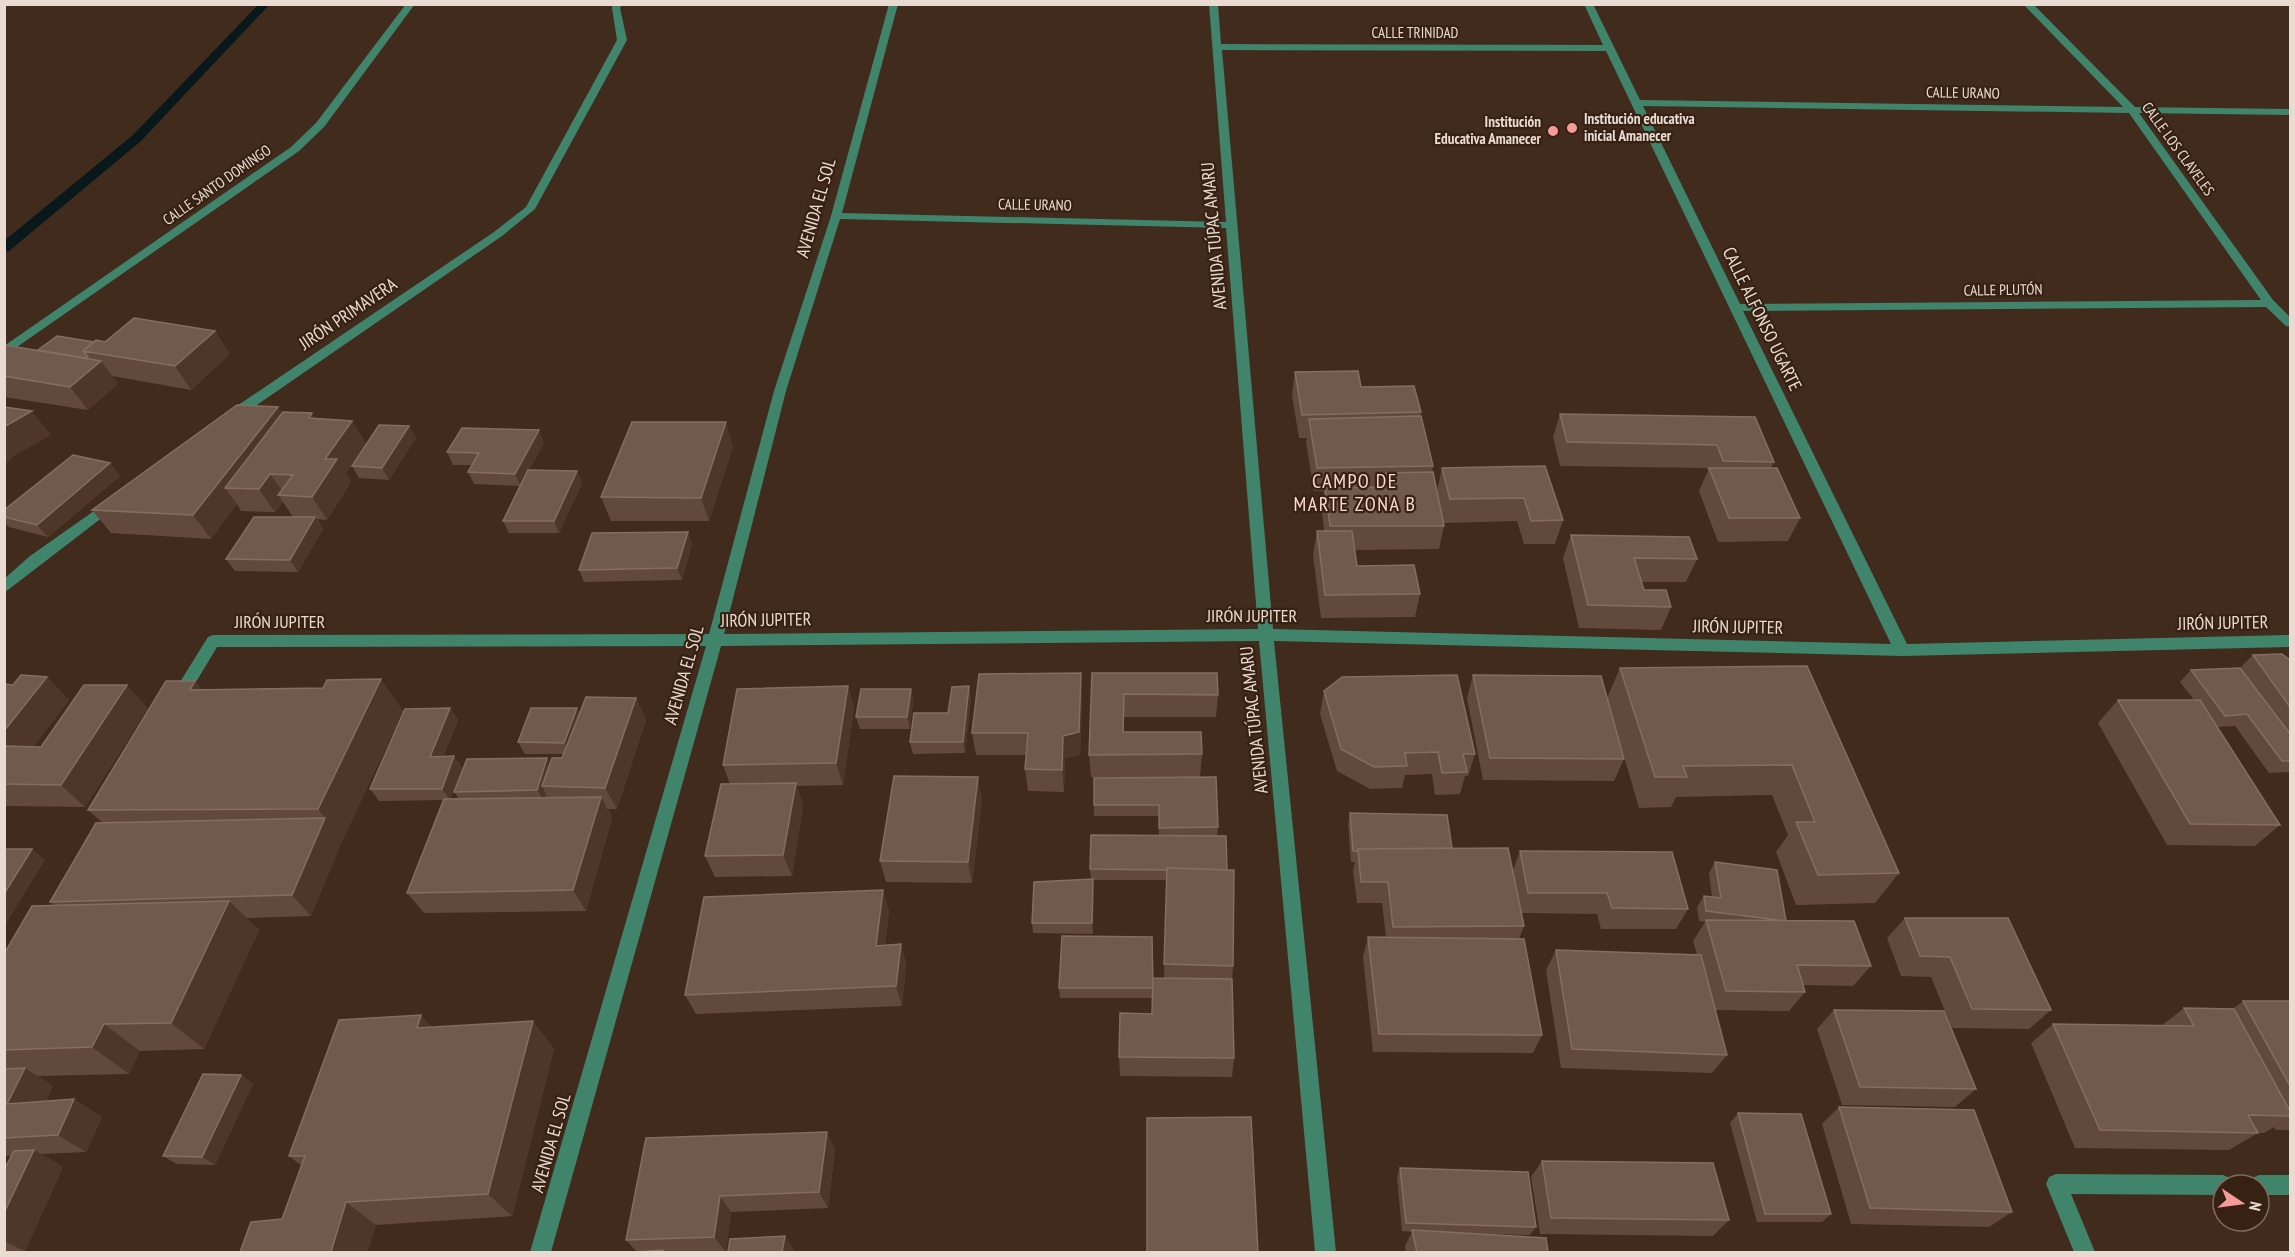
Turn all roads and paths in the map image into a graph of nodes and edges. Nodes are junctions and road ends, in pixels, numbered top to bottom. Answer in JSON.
{"nodes":[{"id":1,"x":411,"y":4,"type":"edge"},
{"id":2,"x":618,"y":4,"type":"edge"},
{"id":3,"x":894,"y":4,"type":"edge"},
{"id":4,"x":1213,"y":4,"type":"edge"},
{"id":5,"x":1588,"y":4,"type":"edge"},
{"id":6,"x":2027,"y":4,"type":"edge"},
{"id":7,"x":1218,"y":47,"type":"junction"},
{"id":8,"x":1611,"y":48,"type":"junction"},
{"id":9,"x":1636,"y":103,"type":"junction"},
{"id":10,"x":2133,"y":111,"type":"junction"},
{"id":11,"x":2290,"y":112,"type":"edge"},
{"id":12,"x":836,"y":216,"type":"junction"},
{"id":13,"x":1233,"y":225,"type":"junction"},
{"id":14,"x":2269,"y":303,"type":"junction"},
{"id":15,"x":1736,"y":308,"type":"junction"},
{"id":16,"x":2290,"y":323,"type":"edge"},
{"id":17,"x":4,"y":352,"type":"edge"},
{"id":18,"x":218,"y":426,"type":"edge"},
{"id":19,"x":122,"y":496,"type":"edge"},
{"id":20,"x":4,"y":588,"type":"edge"},
{"id":21,"x":1266,"y":635,"type":"junction"},
{"id":22,"x":715,"y":640,"type":"junction"},
{"id":23,"x":2290,"y":641,"type":"edge"},
{"id":24,"x":1902,"y":650,"type":"junction"},
{"id":25,"x":169,"y":712,"type":"edge"},
{"id":26,"x":2211,"y":1185,"type":"edge"},
{"id":27,"x":2271,"y":1185,"type":"edge"},
{"id":28,"x":2290,"y":1185,"type":"edge"},
{"id":29,"x":540,"y":1252,"type":"edge"},
{"id":30,"x":1325,"y":1252,"type":"edge"},
{"id":31,"x":2084,"y":1252,"type":"edge"}],
"edges":[{"from":1,"to":17,"type":"street","name":"CALLE SANTO DOMINGO"},
{"from":2,"to":18,"type":"street","name":"JIRÓN PRIMAVERA"},
{"from":3,"to":12,"type":"street","name":"AVENIDA EL SOL"},
{"from":4,"to":7,"type":"street","name":"AVENIDA TÚPAC AMARU"},
{"from":5,"to":8,"type":"street","name":"CALLE ALFONSO UGARTE"},
{"from":6,"to":10,"type":"street","name":"CALLE LOS CLAVELES"},
{"from":7,"to":8,"type":"street","name":"CALLE TRINIDAD"},
{"from":7,"to":13,"type":"street","name":"AVENIDA TÚPAC AMARU"},
{"from":8,"to":9,"type":"street","name":"CALLE ALFONSO UGARTE"},
{"from":9,"to":10,"type":"street","name":"CALLE URANO"},
{"from":9,"to":15,"type":"street","name":"CALLE ALFONSO UGARTE"},
{"from":10,"to":11,"type":"street","name":"CALLE URANO"},
{"from":10,"to":14,"type":"street","name":"CALLE LOS CLAVELES"},
{"from":12,"to":13,"type":"street","name":"CALLE URANO"},
{"from":12,"to":22,"type":"street","name":"AVENIDA EL SOL"},
{"from":13,"to":21,"type":"street","name":"AVENIDA TÚPAC AMARU"},
{"from":14,"to":15,"type":"street","name":"CALLE PLUTÓN"},
{"from":14,"to":16,"type":"street","name":"CALLE LOS CLAVELES"},
{"from":15,"to":24,"type":"street","name":"CALLE ALFONSO UGARTE"},
{"from":19,"to":20,"type":"street"},
{"from":21,"to":22,"type":"street","name":"JIRÓN JUPITER"},
{"from":21,"to":24,"type":"street","name":"JIRÓN JUPITER"},
{"from":21,"to":30,"type":"street","name":"AVENIDA TÚPAC AMARU"},
{"from":22,"to":25,"type":"street","name":"JIRÓN JUPITER"},
{"from":22,"to":29,"type":"street","name":"AVENIDA EL SOL"},
{"from":23,"to":24,"type":"street","name":"JIRÓN JUPITER"},
{"from":26,"to":31,"type":"street"},
{"from":27,"to":28,"type":"street"}]}
